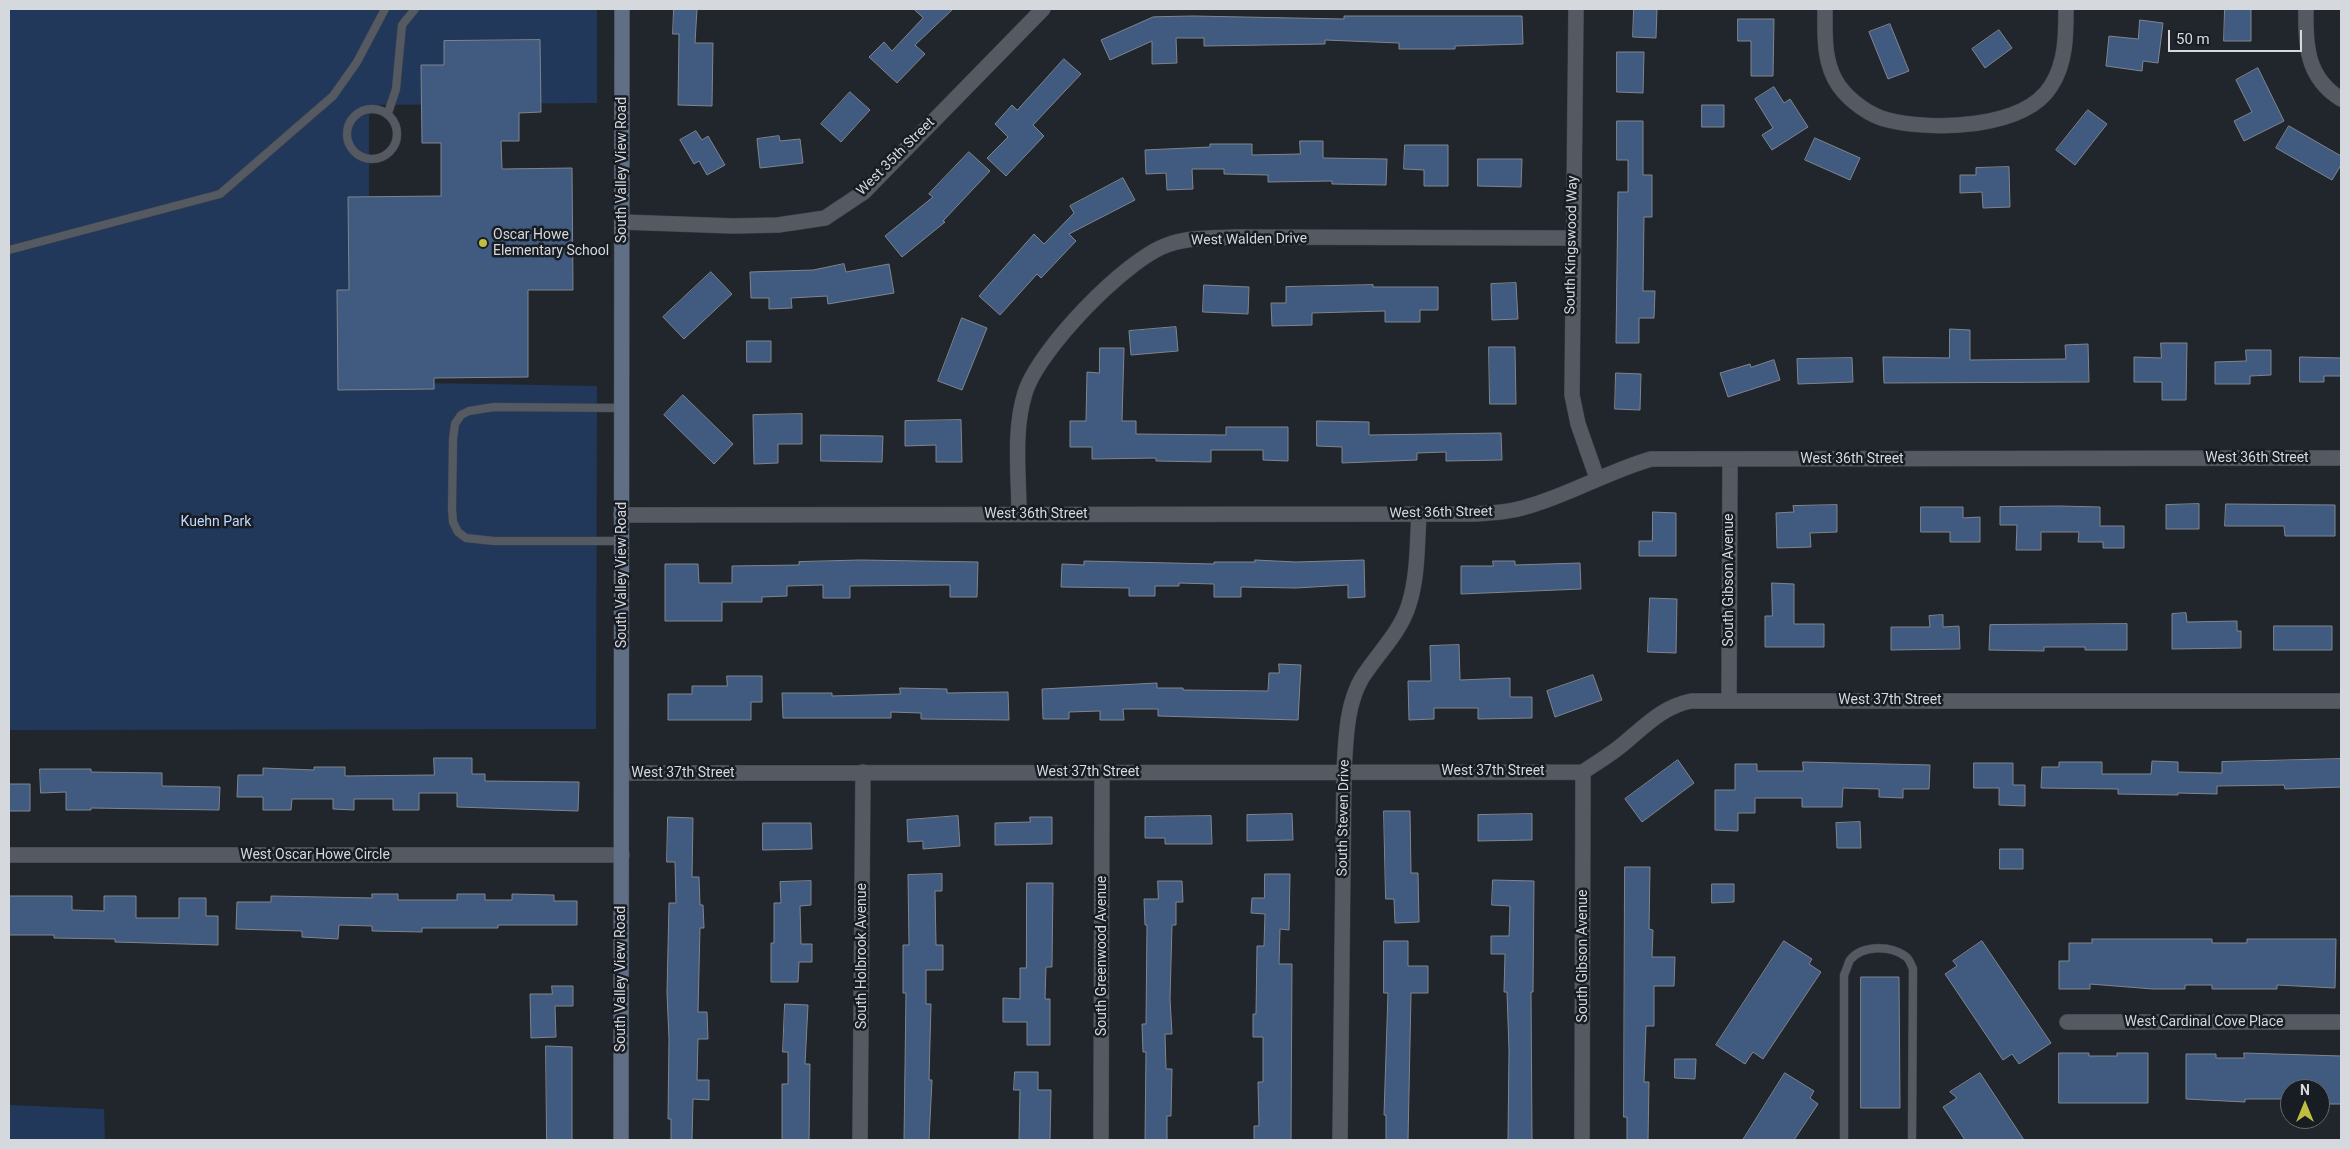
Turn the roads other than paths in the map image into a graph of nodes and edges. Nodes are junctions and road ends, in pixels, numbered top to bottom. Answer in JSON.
{"nodes":[{"id":1,"x":385,"y":9,"type":"edge"},
{"id":2,"x":416,"y":9,"type":"edge"},
{"id":3,"x":622,"y":9,"type":"edge"},
{"id":4,"x":1043,"y":9,"type":"edge"},
{"id":5,"x":1576,"y":9,"type":"edge"},
{"id":6,"x":1825,"y":9,"type":"edge"},
{"id":7,"x":2066,"y":9,"type":"edge"},
{"id":8,"x":2306,"y":9,"type":"edge"},
{"id":9,"x":2341,"y":99,"type":"edge"},
{"id":10,"x":388,"y":113,"type":"junction"},
{"id":11,"x":622,"y":222,"type":"junction"},
{"id":12,"x":1572,"y":238,"type":"junction"},
{"id":13,"x":9,"y":250,"type":"edge"},
{"id":14,"x":622,"y":408,"type":"junction"},
{"id":15,"x":2341,"y":458,"type":"edge"},
{"id":16,"x":1730,"y":459,"type":"junction"},
{"id":17,"x":1597,"y":478,"type":"junction"},
{"id":18,"x":1019,"y":514,"type":"junction"},
{"id":19,"x":1419,"y":514,"type":"junction"},
{"id":20,"x":622,"y":515,"type":"junction"},
{"id":21,"x":622,"y":541,"type":"junction"},
{"id":22,"x":1729,"y":700,"type":"junction"},
{"id":23,"x":2341,"y":701,"type":"edge"},
{"id":24,"x":1344,"y":770,"type":"junction"},
{"id":25,"x":863,"y":772,"type":"junction"},
{"id":26,"x":1102,"y":772,"type":"junction"},
{"id":27,"x":1583,"y":772,"type":"junction"},
{"id":28,"x":622,"y":773,"type":"junction"},
{"id":29,"x":9,"y":855,"type":"edge"},
{"id":30,"x":622,"y":855,"type":"junction"},
{"id":31,"x":2067,"y":1022,"type":"dead end"},
{"id":32,"x":2341,"y":1022,"type":"edge"},
{"id":33,"x":621,"y":1140,"type":"edge"},
{"id":34,"x":860,"y":1140,"type":"edge"},
{"id":35,"x":1101,"y":1140,"type":"edge"},
{"id":36,"x":1340,"y":1140,"type":"edge"},
{"id":37,"x":1582,"y":1140,"type":"edge"},
{"id":38,"x":1844,"y":1140,"type":"edge"},
{"id":39,"x":1912,"y":1140,"type":"edge"}],
"edges":[{"from":1,"to":13,"type":"lane"},
{"from":2,"to":10,"type":"lane"},
{"from":3,"to":11,"type":"street","name":"South Valley View Road"},
{"from":4,"to":11,"type":"street","name":"West 35th Street"},
{"from":5,"to":12,"type":"street","name":"South Kingswood Way"},
{"from":6,"to":7,"type":"street"},
{"from":8,"to":9,"type":"street"},
{"from":10,"to":10,"type":"lane"},
{"from":11,"to":14,"type":"street","name":"South Valley View Road"},
{"from":12,"to":17,"type":"street","name":"South Kingswood Way"},
{"from":12,"to":18,"type":"street","name":"West Walden Drive"},
{"from":14,"to":20,"type":"street","name":"South Valley View Road"},
{"from":14,"to":21,"type":"lane"},
{"from":15,"to":16,"type":"street","name":"West 36th Street"},
{"from":16,"to":17,"type":"street","name":"West 36th Street"},
{"from":16,"to":22,"type":"street","name":"South Gibson Avenue"},
{"from":17,"to":19,"type":"street","name":"West 36th Street"},
{"from":18,"to":19,"type":"street","name":"West 36th Street"},
{"from":18,"to":20,"type":"street","name":"West 36th Street"},
{"from":19,"to":24,"type":"street","name":"South Steven Drive"},
{"from":20,"to":21,"type":"street","name":"South Valley View Road"},
{"from":21,"to":28,"type":"street","name":"South Valley View Road"},
{"from":22,"to":23,"type":"street","name":"West 37th Street"},
{"from":22,"to":27,"type":"street","name":"West 37th Street"},
{"from":24,"to":26,"type":"street","name":"West 37th Street"},
{"from":24,"to":27,"type":"street","name":"West 37th Street"},
{"from":24,"to":36,"type":"street","name":"South Steven Drive"},
{"from":25,"to":26,"type":"street","name":"West 37th Street"},
{"from":25,"to":28,"type":"street","name":"West 37th Street"},
{"from":25,"to":34,"type":"street","name":"South Holbrook Avenue"},
{"from":26,"to":35,"type":"street","name":"South Greenwood Avenue"},
{"from":27,"to":37,"type":"street","name":"South Gibson Avenue"},
{"from":28,"to":30,"type":"street","name":"South Valley View Road"},
{"from":29,"to":30,"type":"street","name":"West Oscar Howe Circle"},
{"from":30,"to":33,"type":"street","name":"South Valley View Road"},
{"from":31,"to":32,"type":"street","name":"West Cardinal Cove Place"},
{"from":38,"to":39,"type":"lane"}]}
